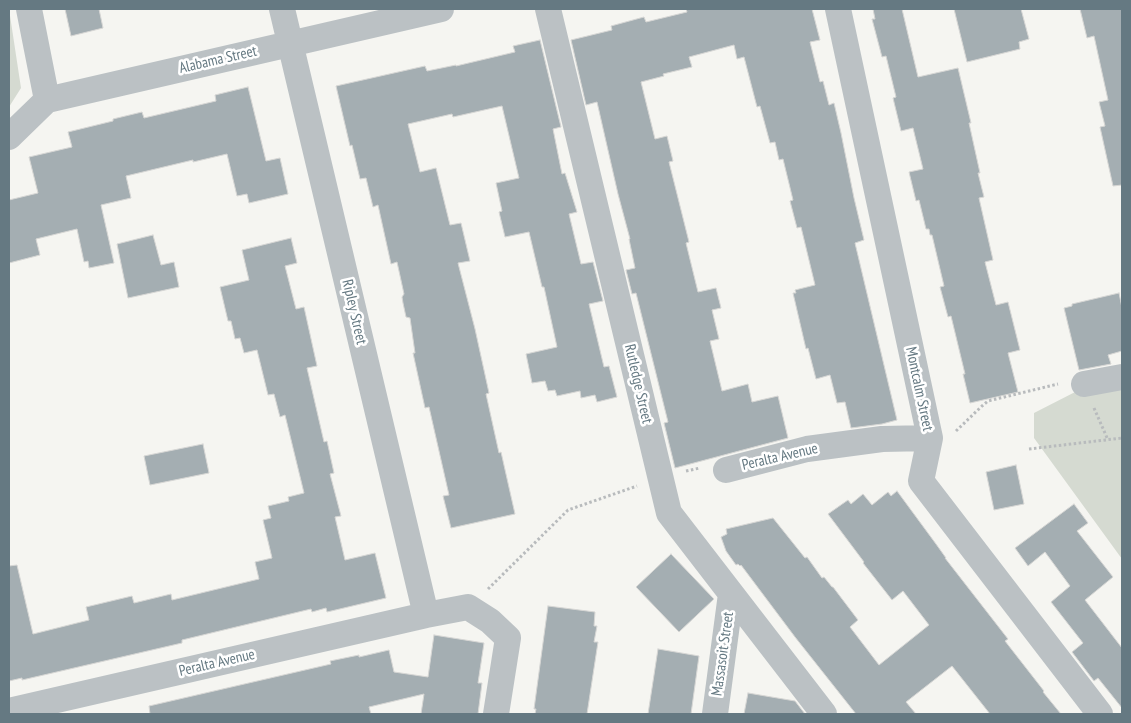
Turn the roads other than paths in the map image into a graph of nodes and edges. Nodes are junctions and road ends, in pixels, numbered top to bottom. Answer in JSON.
{"nodes":[{"id":1,"x":29,"y":9,"type":"edge"},
{"id":2,"x":282,"y":9,"type":"edge"},
{"id":3,"x":441,"y":9,"type":"edge"},
{"id":4,"x":548,"y":9,"type":"edge"},
{"id":5,"x":838,"y":9,"type":"edge"},
{"id":6,"x":291,"y":44,"type":"junction"},
{"id":7,"x":46,"y":100,"type":"junction"},
{"id":8,"x":9,"y":137,"type":"edge"},
{"id":9,"x":1122,"y":377,"type":"edge"},
{"id":10,"x":1088,"y":395,"type":"road end"},
{"id":11,"x":930,"y":438,"type":"junction"},
{"id":12,"x":726,"y":470,"type":"road end"},
{"id":13,"x":731,"y":594,"type":"junction"},
{"id":14,"x":426,"y":615,"type":"junction"},
{"id":15,"x":9,"y":711,"type":"edge"},
{"id":16,"x":496,"y":714,"type":"edge"},
{"id":17,"x":715,"y":714,"type":"edge"},
{"id":18,"x":824,"y":714,"type":"edge"},
{"id":19,"x":1100,"y":714,"type":"edge"}],
"edges":[{"from":1,"to":7,"type":"street"},
{"from":2,"to":6,"type":"street","name":"Ripley Street"},
{"from":3,"to":6,"type":"street","name":"Alabama Street"},
{"from":4,"to":13,"type":"street","name":"Rutledge Street"},
{"from":5,"to":11,"type":"street","name":"Montcalm Street"},
{"from":6,"to":7,"type":"street","name":"Alabama Street"},
{"from":6,"to":14,"type":"street","name":"Ripley Street"},
{"from":7,"to":8,"type":"street"},
{"from":9,"to":10,"type":"street"},
{"from":11,"to":12,"type":"street","name":"Peralta Avenue"},
{"from":11,"to":19,"type":"street","name":"Montcalm Street"},
{"from":13,"to":17,"type":"street","name":"Massasoit Street"},
{"from":13,"to":18,"type":"street","name":"Rutledge Street"},
{"from":14,"to":15,"type":"street","name":"Peralta Avenue"},
{"from":14,"to":16,"type":"street","name":"Peralta Avenue"}]}
